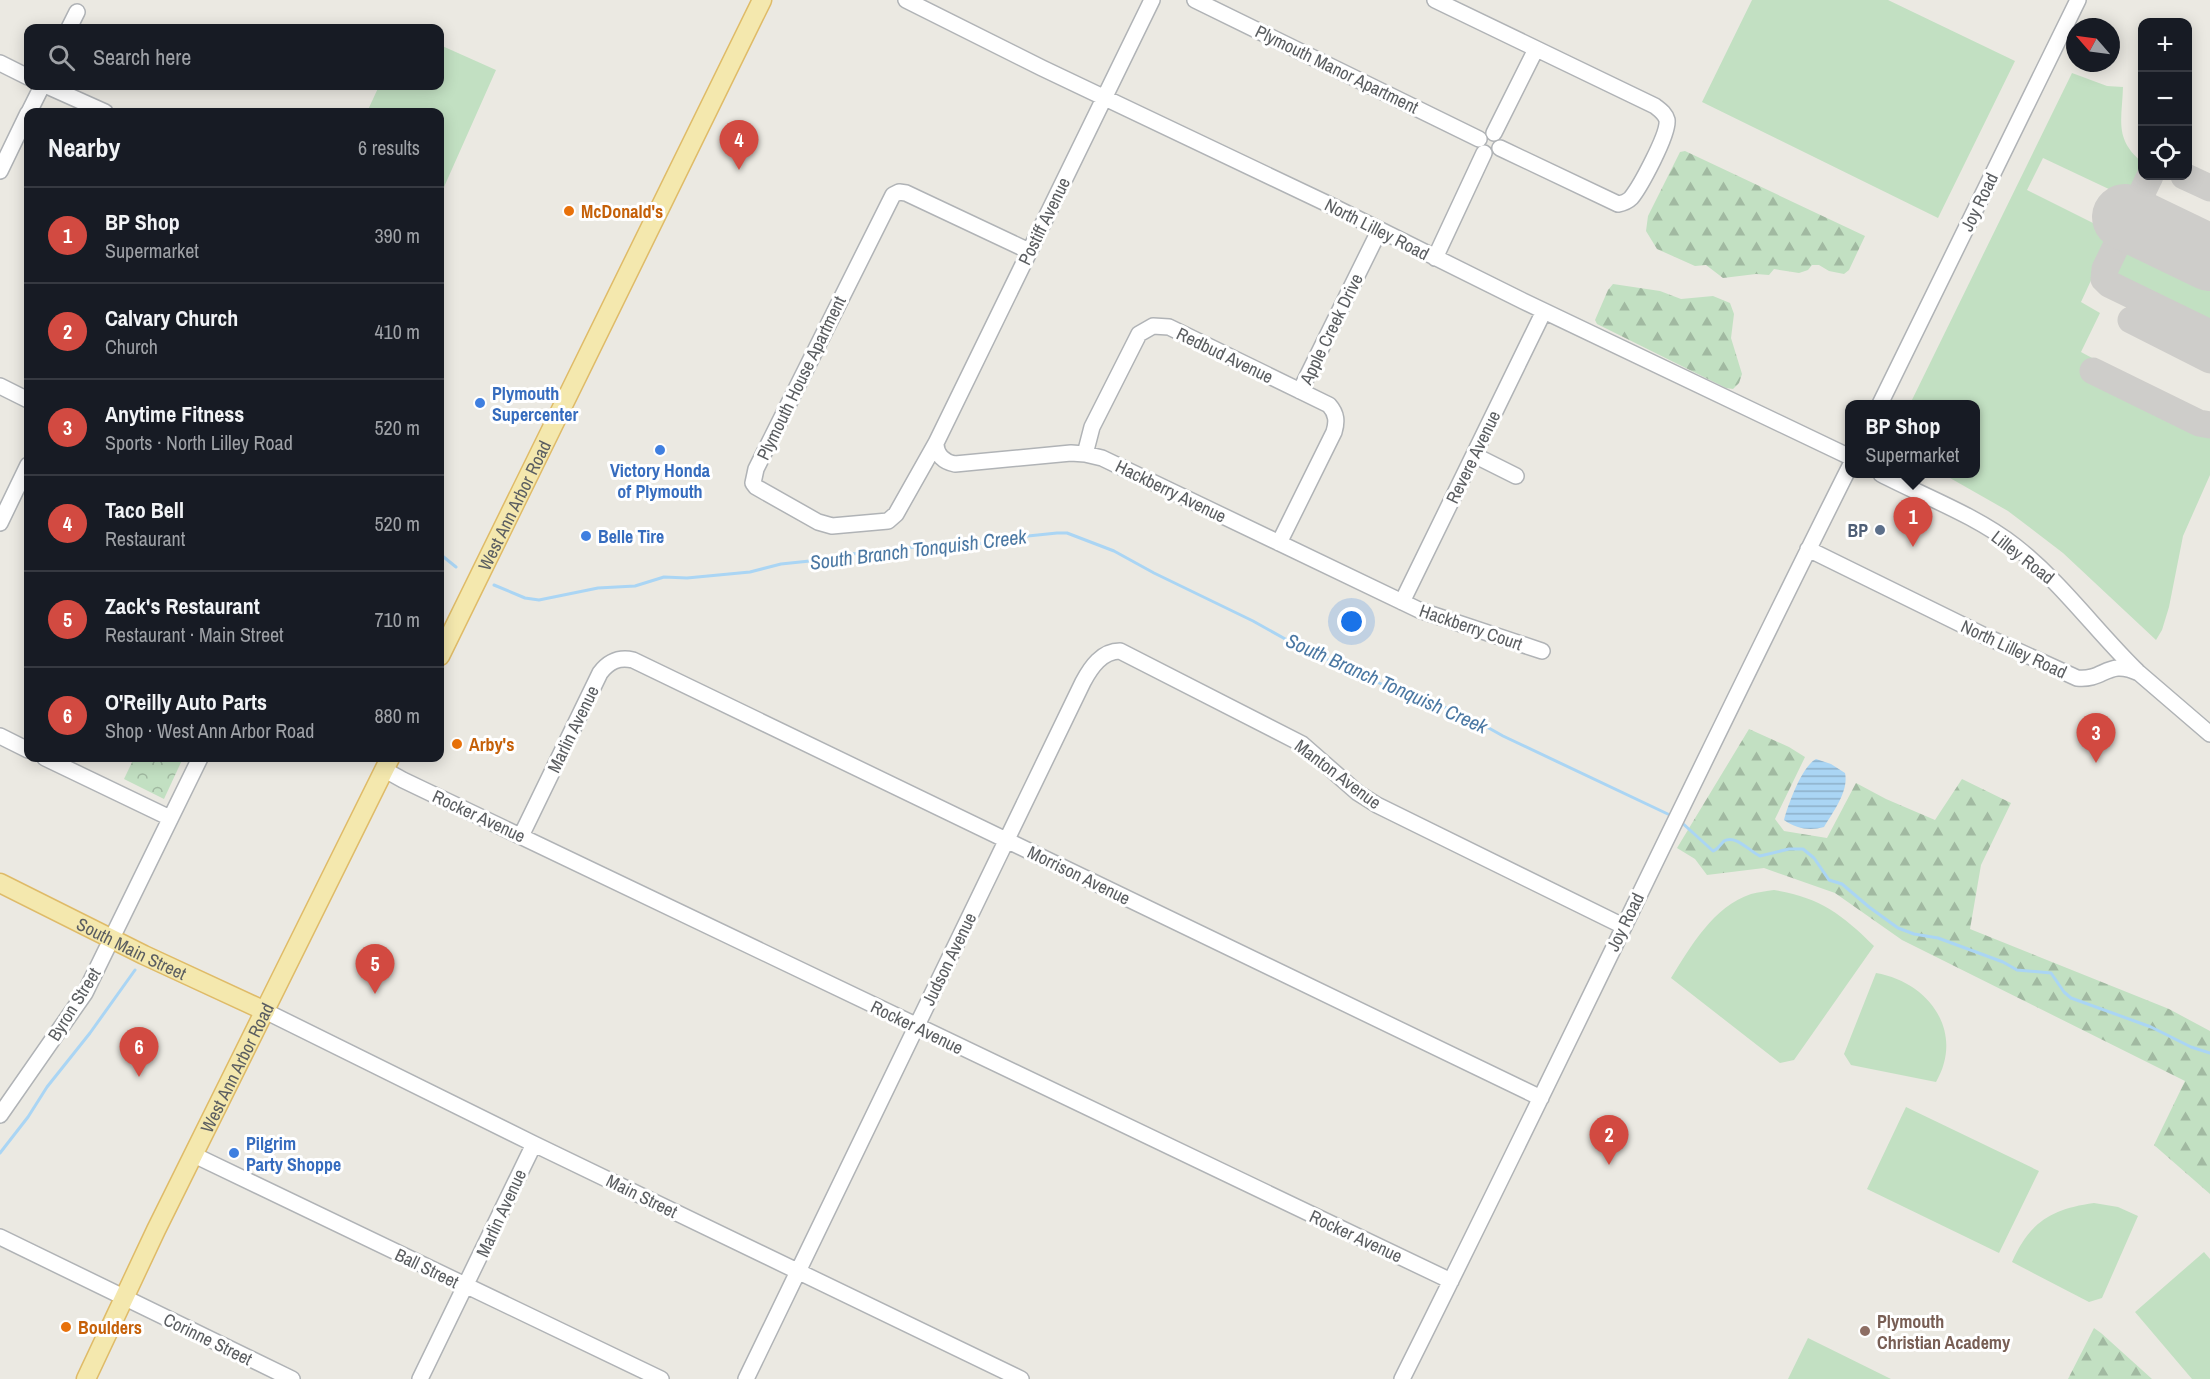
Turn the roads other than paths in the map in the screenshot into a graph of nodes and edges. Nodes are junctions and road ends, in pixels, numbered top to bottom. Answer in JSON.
{"nodes":[{"id":1,"x":762,"y":0,"type":"edge"},
{"id":2,"x":906,"y":0,"type":"edge"},
{"id":3,"x":1152,"y":0,"type":"edge"},
{"id":4,"x":1195,"y":0,"type":"edge"},
{"id":5,"x":1435,"y":0,"type":"edge"},
{"id":6,"x":2078,"y":0,"type":"edge"},
{"id":7,"x":77,"y":12,"type":"dead end"},
{"id":8,"x":71,"y":24,"type":"edge"},
{"id":9,"x":1536,"y":49,"type":"junction"},
{"id":10,"x":0,"y":63,"type":"edge"},
{"id":11,"x":24,"y":75,"type":"edge"},
{"id":12,"x":40,"y":90,"type":"edge"},
{"id":13,"x":56,"y":90,"type":"edge"},
{"id":14,"x":1105,"y":97,"type":"junction"},
{"id":15,"x":31,"y":108,"type":"edge"},
{"id":16,"x":96,"y":108,"type":"edge"},
{"id":17,"x":24,"y":123,"type":"edge"},
{"id":18,"x":1486,"y":142,"type":"junction"},
{"id":19,"x":0,"y":171,"type":"edge"},
{"id":20,"x":1379,"y":231,"type":"junction"},
{"id":21,"x":1029,"y":251,"type":"junction"},
{"id":22,"x":1435,"y":258,"type":"junction"},
{"id":23,"x":1544,"y":311,"type":"junction"},
{"id":24,"x":0,"y":386,"type":"edge"},
{"id":25,"x":1300,"y":391,"type":"junction"},
{"id":26,"x":24,"y":398,"type":"edge"},
{"id":27,"x":1882,"y":400,"type":"edge"},
{"id":28,"x":936,"y":443,"type":"junction"},
{"id":29,"x":1085,"y":454,"type":"junction"},
{"id":30,"x":1474,"y":455,"type":"junction"},
{"id":31,"x":1845,"y":455,"type":"edge"},
{"id":32,"x":24,"y":473,"type":"edge"},
{"id":33,"x":1516,"y":476,"type":"dead end"},
{"id":34,"x":1845,"y":476,"type":"edge"},
{"id":35,"x":1889,"y":478,"type":"edge"},
{"id":36,"x":0,"y":523,"type":"edge"},
{"id":37,"x":1279,"y":543,"type":"junction"},
{"id":38,"x":1808,"y":549,"type":"junction"},
{"id":39,"x":1402,"y":602,"type":"junction"},
{"id":40,"x":444,"y":648,"type":"edge"},
{"id":41,"x":1120,"y":651,"type":"joint"},
{"id":42,"x":1542,"y":651,"type":"dead end"},
{"id":43,"x":616,"y":660,"type":"joint"},
{"id":44,"x":2139,"y":674,"type":"junction"},
{"id":45,"x":2210,"y":734,"type":"edge"},
{"id":46,"x":0,"y":736,"type":"edge"},
{"id":47,"x":24,"y":748,"type":"edge"},
{"id":48,"x":53,"y":762,"type":"edge"},
{"id":49,"x":198,"y":762,"type":"edge"},
{"id":50,"x":387,"y":764,"type":"edge"},
{"id":51,"x":170,"y":818,"type":"junction"},
{"id":52,"x":521,"y":836,"type":"junction"},
{"id":53,"x":1006,"y":840,"type":"junction"},
{"id":54,"x":0,"y":884,"type":"edge"},
{"id":55,"x":1623,"y":926,"type":"junction"},
{"id":56,"x":112,"y":938,"type":"junction"},
{"id":57,"x":265,"y":1011,"type":"junction"},
{"id":58,"x":916,"y":1027,"type":"junction"},
{"id":59,"x":1541,"y":1098,"type":"junction"},
{"id":60,"x":0,"y":1115,"type":"edge"},
{"id":61,"x":534,"y":1144,"type":"junction"},
{"id":62,"x":194,"y":1155,"type":"junction"},
{"id":63,"x":0,"y":1237,"type":"edge"},
{"id":64,"x":799,"y":1272,"type":"junction"},
{"id":65,"x":1451,"y":1281,"type":"junction"},
{"id":66,"x":466,"y":1287,"type":"junction"},
{"id":67,"x":124,"y":1298,"type":"junction"},
{"id":68,"x":86,"y":1379,"type":"edge"},
{"id":69,"x":292,"y":1379,"type":"edge"},
{"id":70,"x":420,"y":1379,"type":"edge"},
{"id":71,"x":661,"y":1379,"type":"edge"},
{"id":72,"x":746,"y":1379,"type":"edge"},
{"id":73,"x":1021,"y":1379,"type":"edge"},
{"id":74,"x":1402,"y":1379,"type":"edge"}],
"edges":[{"from":1,"to":40,"type":"main road","name":"West Ann Arbor Road"},
{"from":2,"to":14,"type":"street","name":"North Lilley Road"},
{"from":3,"to":14,"type":"street","name":"Postiff Avenue"},
{"from":4,"to":18,"type":"street","name":"Plymouth Manor Apartment"},
{"from":5,"to":9,"type":"street"},
{"from":6,"to":27,"type":"street","name":"Joy Road"},
{"from":7,"to":8,"type":"street"},
{"from":9,"to":18,"type":"street"},
{"from":9,"to":18,"type":"street"},
{"from":10,"to":11,"type":"street"},
{"from":12,"to":15,"type":"street"},
{"from":13,"to":16,"type":"street"},
{"from":14,"to":20,"type":"street","name":"North Lilley Road"},
{"from":14,"to":21,"type":"street","name":"Postiff Avenue"},
{"from":17,"to":19,"type":"street"},
{"from":18,"to":22,"type":"street"},
{"from":20,"to":22,"type":"street","name":"North Lilley Road"},
{"from":20,"to":25,"type":"street","name":"Apple Creek Drive"},
{"from":21,"to":28,"type":"street","name":"Postiff Avenue"},
{"from":21,"to":28,"type":"street","name":"Plymouth House Apartment"},
{"from":22,"to":23,"type":"street","name":"North Lilley Road"},
{"from":23,"to":30,"type":"street","name":"Revere Avenue"},
{"from":23,"to":31,"type":"street","name":"North Lilley Road"},
{"from":24,"to":26,"type":"street"},
{"from":25,"to":29,"type":"street","name":"Redbud Avenue"},
{"from":25,"to":37,"type":"street","name":"Apple Creek Drive"},
{"from":28,"to":29,"type":"street","name":"Hackberry Avenue"},
{"from":29,"to":37,"type":"street","name":"Hackberry Avenue"},
{"from":30,"to":33,"type":"street"},
{"from":30,"to":39,"type":"street","name":"Revere Avenue"},
{"from":32,"to":36,"type":"street"},
{"from":34,"to":38,"type":"street","name":"Joy Road"},
{"from":35,"to":44,"type":"street","name":"Lilley Road"},
{"from":37,"to":39,"type":"street","name":"Hackberry Avenue"},
{"from":38,"to":44,"type":"street","name":"North Lilley Road"},
{"from":38,"to":55,"type":"street","name":"Joy Road"},
{"from":39,"to":42,"type":"street","name":"Hackberry Court"},
{"from":41,"to":53,"type":"street","name":"Judson Avenue"},
{"from":41,"to":55,"type":"street","name":"Manton Avenue"},
{"from":43,"to":52,"type":"street","name":"Marlin Avenue"},
{"from":43,"to":53,"type":"street","name":"Morrison Avenue"},
{"from":44,"to":45,"type":"street","name":"North Lilley Road"},
{"from":46,"to":47,"type":"street"},
{"from":48,"to":51,"type":"street"},
{"from":49,"to":51,"type":"street","name":"Byron Street"},
{"from":50,"to":52,"type":"street","name":"Rocker Avenue"},
{"from":50,"to":57,"type":"main road","name":"West Ann Arbor Road"},
{"from":51,"to":56,"type":"street","name":"Byron Street"},
{"from":52,"to":58,"type":"street","name":"Rocker Avenue"},
{"from":53,"to":58,"type":"street","name":"Judson Avenue"},
{"from":53,"to":59,"type":"street","name":"Morrison Avenue"},
{"from":54,"to":56,"type":"main road","name":"South Main Street"},
{"from":55,"to":59,"type":"street","name":"Joy Road"},
{"from":56,"to":57,"type":"main road","name":"South Main Street"},
{"from":56,"to":60,"type":"street","name":"Byron Street"},
{"from":57,"to":61,"type":"street","name":"Main Street"},
{"from":57,"to":62,"type":"main road","name":"West Ann Arbor Road"},
{"from":58,"to":64,"type":"street","name":"Judson Avenue"},
{"from":58,"to":65,"type":"street","name":"Rocker Avenue"},
{"from":59,"to":65,"type":"street","name":"Joy Road"},
{"from":61,"to":64,"type":"street","name":"Main Street"},
{"from":61,"to":66,"type":"street","name":"Marlin Avenue"},
{"from":62,"to":66,"type":"street","name":"Ball Street"},
{"from":62,"to":67,"type":"main road","name":"West Ann Arbor Road"},
{"from":63,"to":67,"type":"street","name":"Corinne Street"},
{"from":64,"to":72,"type":"street","name":"Judson Avenue"},
{"from":64,"to":73,"type":"street","name":"Main Street"},
{"from":65,"to":74,"type":"street","name":"Joy Road"},
{"from":66,"to":70,"type":"street","name":"Marlin Avenue"},
{"from":66,"to":71,"type":"street","name":"Ball Street"},
{"from":67,"to":68,"type":"main road","name":"West Ann Arbor Road"},
{"from":67,"to":69,"type":"street","name":"Corinne Street"}]}
